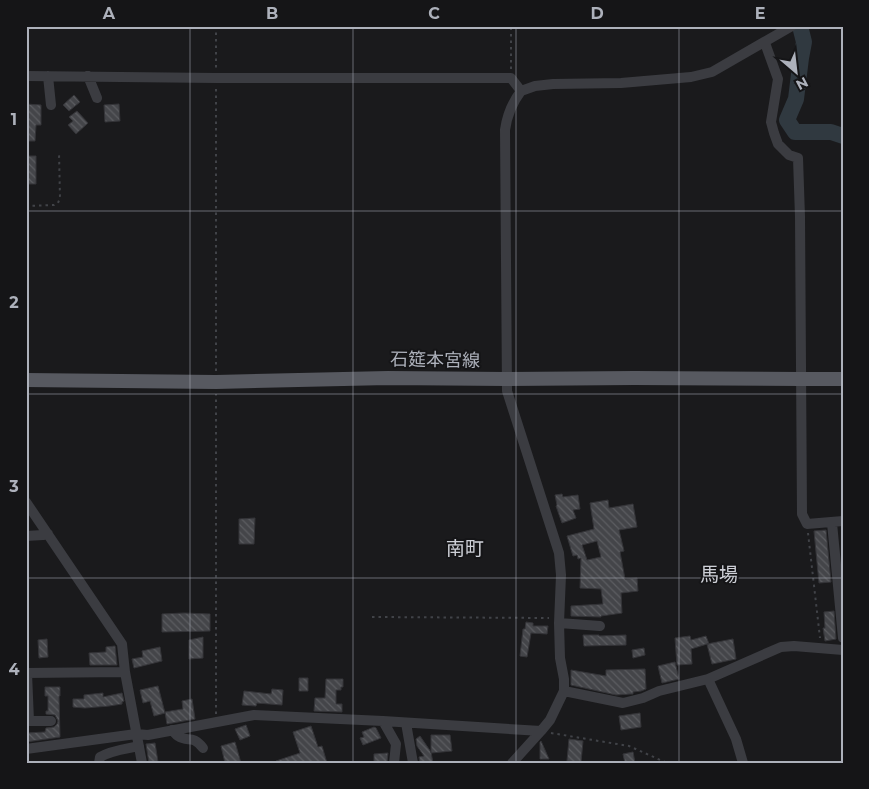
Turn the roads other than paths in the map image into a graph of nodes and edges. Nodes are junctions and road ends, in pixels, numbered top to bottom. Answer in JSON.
{"nodes":[{"id":1,"x":787,"y":29,"type":"edge"},
{"id":2,"x":765,"y":43,"type":"junction"},
{"id":3,"x":26,"y":76,"type":"edge"},
{"id":4,"x":48,"y":76,"type":"junction"},
{"id":5,"x":88,"y":76,"type":"junction"},
{"id":6,"x":521,"y":91,"type":"junction"},
{"id":7,"x":96,"y":98,"type":"dead end"},
{"id":8,"x":51,"y":105,"type":"dead end"},
{"id":9,"x":506,"y":379,"type":"junction"},
{"id":10,"x":801,"y":379,"type":"junction"},
{"id":11,"x":843,"y":379,"type":"edge"},
{"id":12,"x":26,"y":380,"type":"edge"},
{"id":13,"x":26,"y":502,"type":"edge"},
{"id":14,"x":837,"y":522,"type":"edge"},
{"id":15,"x":48,"y":534,"type":"junction"},
{"id":16,"x":26,"y":536,"type":"edge"},
{"id":17,"x":559,"y":620,"type":"junction"},
{"id":18,"x":600,"y":626,"type":"dead end"},
{"id":19,"x":843,"y":638,"type":"edge"},
{"id":20,"x":843,"y":650,"type":"edge"},
{"id":21,"x":125,"y":672,"type":"junction"},
{"id":22,"x":27,"y":673,"type":"edge"},
{"id":23,"x":708,"y":679,"type":"junction"},
{"id":24,"x":564,"y":691,"type":"junction"},
{"id":25,"x":51,"y":720,"type":"dead end"},
{"id":26,"x":28,"y":721,"type":"edge"},
{"id":27,"x":383,"y":721,"type":"junction"},
{"id":28,"x":406,"y":723,"type":"junction"},
{"id":29,"x":172,"y":730,"type":"junction"},
{"id":30,"x":541,"y":731,"type":"junction"},
{"id":31,"x":136,"y":734,"type":"junction"},
{"id":32,"x":139,"y":746,"type":"junction"},
{"id":33,"x":203,"y":748,"type":"dead end"},
{"id":34,"x":26,"y":749,"type":"edge"},
{"id":35,"x":99,"y":763,"type":"edge"},
{"id":36,"x":142,"y":763,"type":"edge"},
{"id":37,"x":394,"y":763,"type":"edge"},
{"id":38,"x":413,"y":763,"type":"edge"},
{"id":39,"x":512,"y":763,"type":"edge"},
{"id":40,"x":743,"y":763,"type":"edge"}],
"edges":[{"from":1,"to":2,"type":"street"},
{"from":2,"to":6,"type":"street"},
{"from":2,"to":10,"type":"street"},
{"from":3,"to":4,"type":"street"},
{"from":4,"to":5,"type":"street"},
{"from":4,"to":8,"type":"street"},
{"from":5,"to":6,"type":"street"},
{"from":5,"to":7,"type":"street"},
{"from":6,"to":9,"type":"street"},
{"from":9,"to":10,"type":"main road","name":"石筵本宮線"},
{"from":9,"to":12,"type":"main road","name":"石筵本宮線"},
{"from":9,"to":17,"type":"street"},
{"from":10,"to":11,"type":"main road","name":"石筵本宮線"},
{"from":10,"to":14,"type":"street"},
{"from":13,"to":15,"type":"street"},
{"from":14,"to":19,"type":"street"},
{"from":15,"to":16,"type":"street"},
{"from":15,"to":21,"type":"street"},
{"from":17,"to":18,"type":"street"},
{"from":17,"to":24,"type":"street"},
{"from":20,"to":23,"type":"street"},
{"from":21,"to":22,"type":"street"},
{"from":21,"to":31,"type":"street"},
{"from":22,"to":26,"type":"street"},
{"from":23,"to":24,"type":"street"},
{"from":23,"to":40,"type":"street"},
{"from":24,"to":30,"type":"street"},
{"from":25,"to":26,"type":"street"},
{"from":27,"to":28,"type":"street"},
{"from":27,"to":29,"type":"street"},
{"from":27,"to":37,"type":"street"},
{"from":28,"to":30,"type":"street"},
{"from":28,"to":38,"type":"street"},
{"from":29,"to":31,"type":"street"},
{"from":29,"to":33,"type":"street"},
{"from":30,"to":39,"type":"street"},
{"from":31,"to":32,"type":"street"},
{"from":31,"to":34,"type":"street"},
{"from":32,"to":35,"type":"street"},
{"from":32,"to":36,"type":"street"}]}
